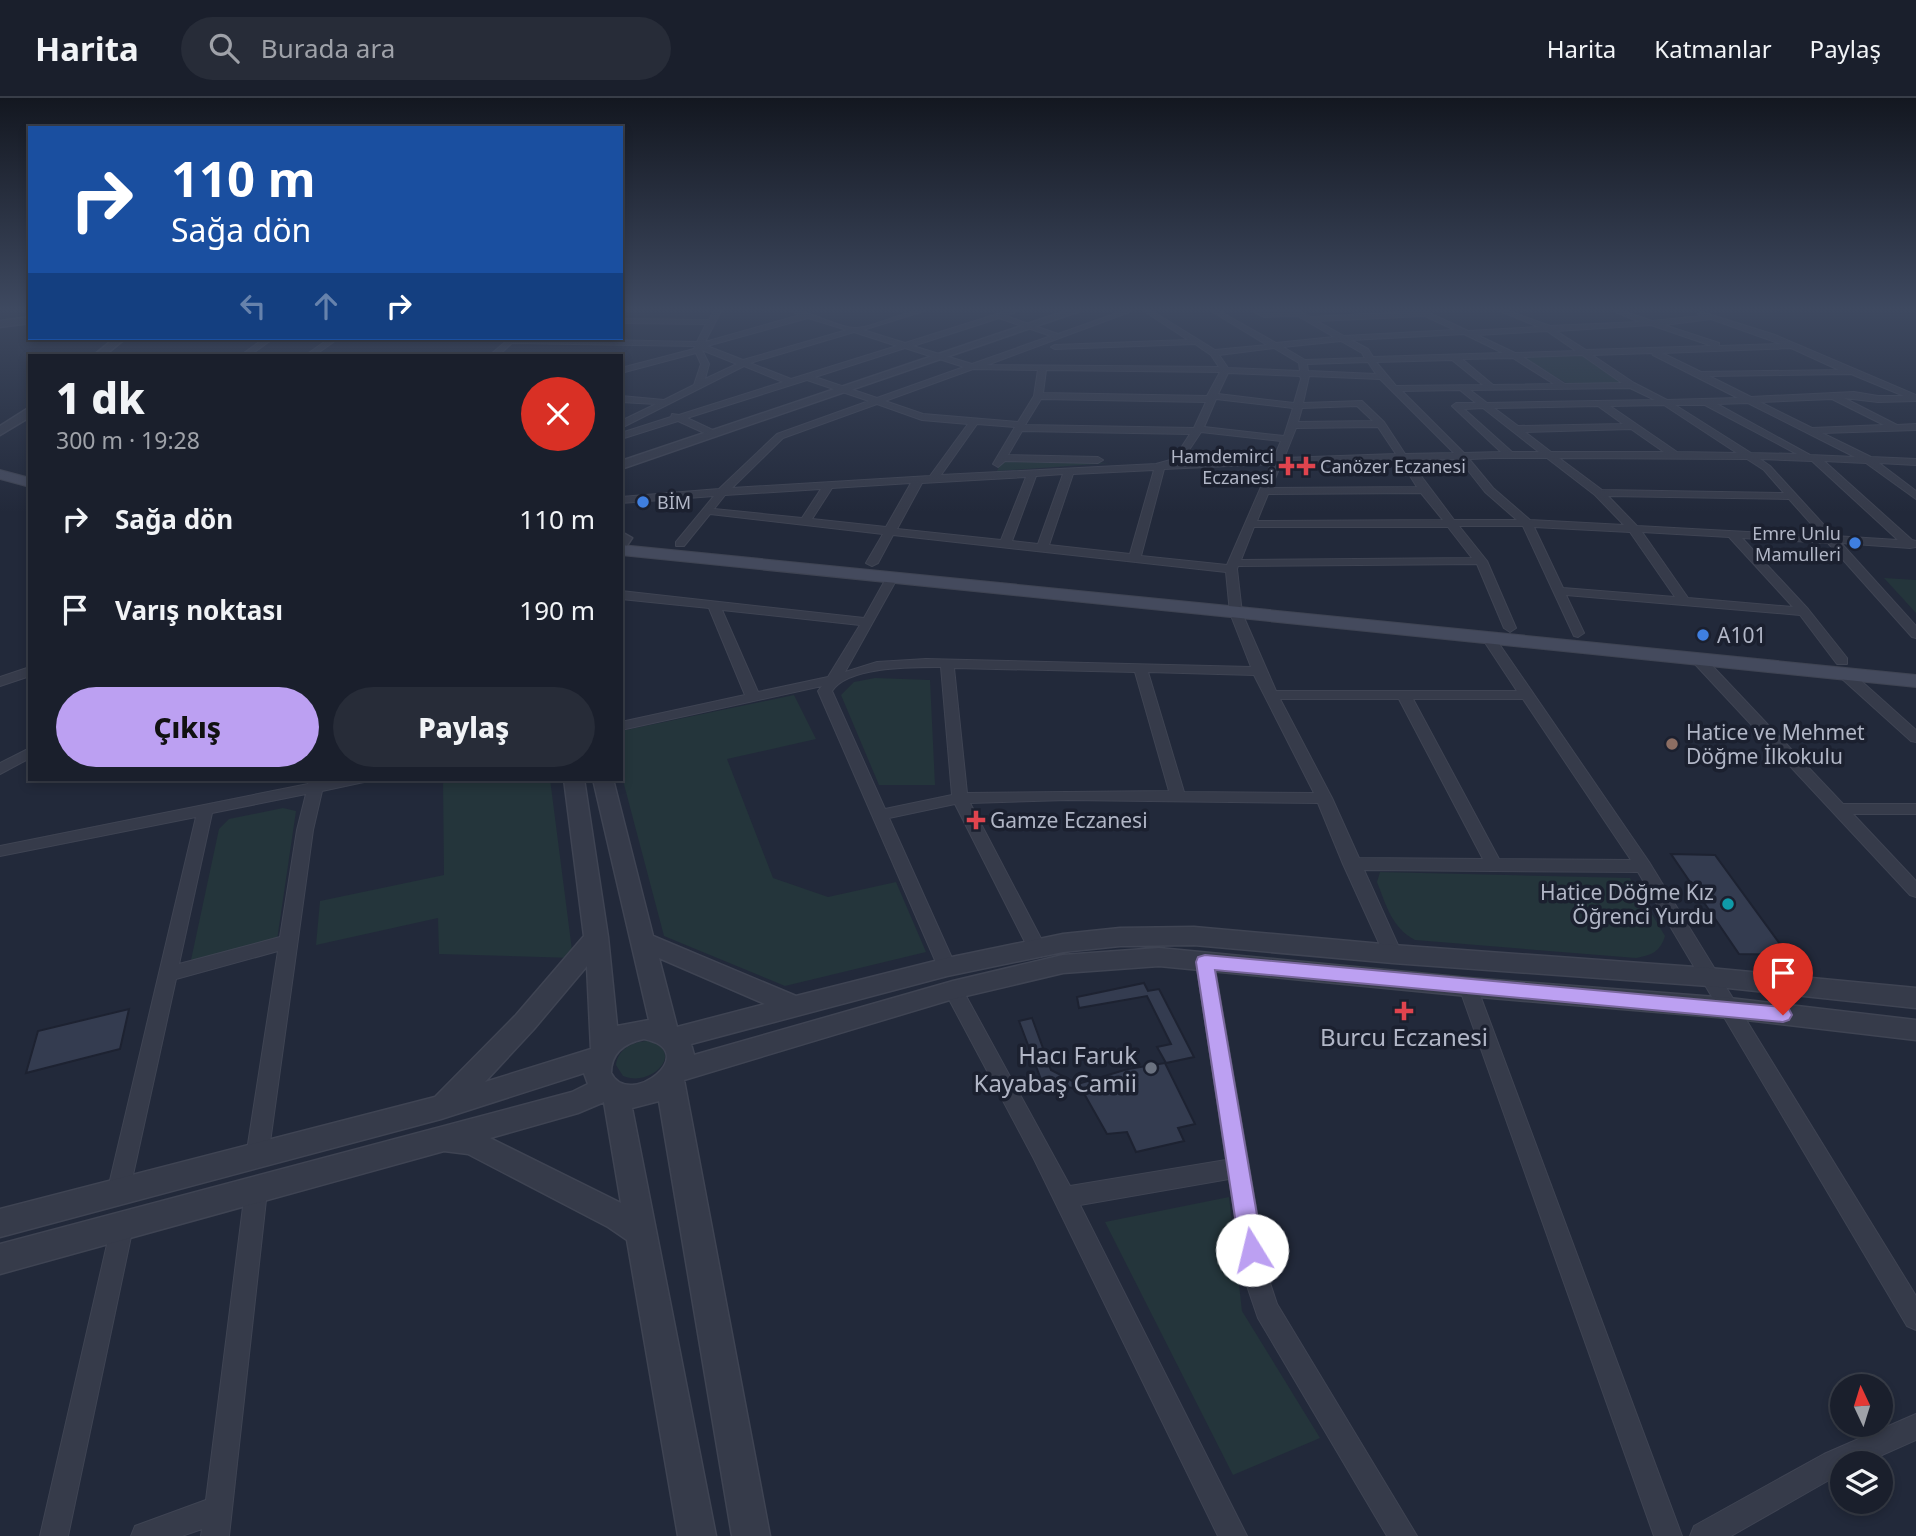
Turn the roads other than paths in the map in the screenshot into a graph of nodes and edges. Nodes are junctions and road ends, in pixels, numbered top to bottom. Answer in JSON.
{"nodes":[{"id":1,"x":700,"y":378,"type":"edge"},
{"id":2,"x":715,"y":378,"type":"edge"},
{"id":3,"x":781,"y":378,"type":"edge"},
{"id":4,"x":803,"y":378,"type":"edge"},
{"id":5,"x":810,"y":378,"type":"edge"},
{"id":6,"x":872,"y":378,"type":"edge"},
{"id":7,"x":942,"y":378,"type":"edge"},
{"id":8,"x":1041,"y":378,"type":"edge"},
{"id":9,"x":1220,"y":378,"type":"edge"},
{"id":10,"x":1305,"y":378,"type":"edge"},
{"id":11,"x":1383,"y":378,"type":"edge"},
{"id":12,"x":1480,"y":378,"type":"edge"},
{"id":13,"x":1551,"y":378,"type":"edge"},
{"id":14,"x":1621,"y":378,"type":"edge"},
{"id":15,"x":1707,"y":378,"type":"edge"},
{"id":16,"x":1867,"y":378,"type":"edge"},
{"id":17,"x":791,"y":382,"type":"junction"},
{"id":18,"x":1631,"y":385,"type":"junction"},
{"id":19,"x":1563,"y":386,"type":"junction"},
{"id":20,"x":1491,"y":387,"type":"junction"},
{"id":21,"x":696,"y":388,"type":"junction"},
{"id":22,"x":1462,"y":388,"type":"junction"},
{"id":23,"x":840,"y":389,"type":"junction"},
{"id":24,"x":1395,"y":389,"type":"junction"},
{"id":25,"x":1038,"y":396,"type":"junction"},
{"id":26,"x":1832,"y":396,"type":"junction"},
{"id":27,"x":1210,"y":397,"type":"junction"},
{"id":28,"x":1916,"y":398,"type":"edge"},
{"id":29,"x":623,"y":399,"type":"edge"},
{"id":30,"x":1753,"y":400,"type":"junction"},
{"id":31,"x":1663,"y":401,"type":"junction"},
{"id":32,"x":1704,"y":401,"type":"junction"},
{"id":33,"x":663,"y":402,"type":"junction"},
{"id":34,"x":875,"y":403,"type":"junction"},
{"id":35,"x":1599,"y":403,"type":"junction"},
{"id":36,"x":1488,"y":405,"type":"junction"},
{"id":37,"x":1298,"y":406,"type":"junction"},
{"id":38,"x":652,"y":409,"type":"junction"},
{"id":39,"x":28,"y":413,"type":"edge"},
{"id":40,"x":678,"y":417,"type":"junction"},
{"id":41,"x":974,"y":422,"type":"junction"},
{"id":42,"x":623,"y":424,"type":"edge"},
{"id":43,"x":1381,"y":424,"type":"junction"},
{"id":44,"x":1293,"y":425,"type":"junction"},
{"id":45,"x":1019,"y":426,"type":"junction"},
{"id":46,"x":1636,"y":426,"type":"junction"},
{"id":47,"x":1895,"y":427,"type":"junction"},
{"id":48,"x":1916,"y":427,"type":"edge"},
{"id":49,"x":0,"y":428,"type":"edge"},
{"id":50,"x":1520,"y":429,"type":"junction"},
{"id":51,"x":1196,"y":430,"type":"junction"},
{"id":52,"x":1810,"y":430,"type":"junction"},
{"id":53,"x":711,"y":433,"type":"junction"},
{"id":54,"x":623,"y":435,"type":"edge"},
{"id":55,"x":1287,"y":439,"type":"junction"},
{"id":56,"x":1675,"y":455,"type":"junction"},
{"id":57,"x":1749,"y":455,"type":"junction"},
{"id":58,"x":1402,"y":456,"type":"junction"},
{"id":59,"x":1462,"y":456,"type":"junction"},
{"id":60,"x":1511,"y":456,"type":"junction"},
{"id":61,"x":1550,"y":456,"type":"junction"},
{"id":62,"x":1000,"y":458,"type":"junction"},
{"id":63,"x":1814,"y":458,"type":"junction"},
{"id":64,"x":1278,"y":460,"type":"junction"},
{"id":65,"x":1867,"y":460,"type":"junction"},
{"id":66,"x":1177,"y":461,"type":"junction"},
{"id":67,"x":623,"y":462,"type":"edge"},
{"id":68,"x":1916,"y":462,"type":"edge"},
{"id":69,"x":0,"y":463,"type":"edge"},
{"id":70,"x":1160,"y":464,"type":"junction"},
{"id":71,"x":28,"y":470,"type":"edge"},
{"id":72,"x":1069,"y":471,"type":"junction"},
{"id":73,"x":1032,"y":473,"type":"junction"},
{"id":74,"x":0,"y":474,"type":"edge"},
{"id":75,"x":992,"y":475,"type":"junction"},
{"id":76,"x":933,"y":479,"type":"junction"},
{"id":77,"x":918,"y":480,"type":"junction"},
{"id":78,"x":28,"y":482,"type":"edge"},
{"id":79,"x":828,"y":486,"type":"junction"},
{"id":80,"x":1424,"y":490,"type":"junction"},
{"id":81,"x":1263,"y":491,"type":"junction"},
{"id":82,"x":722,"y":492,"type":"junction"},
{"id":83,"x":1599,"y":493,"type":"junction"},
{"id":84,"x":1793,"y":496,"type":"junction"},
{"id":85,"x":1916,"y":496,"type":"edge"},
{"id":86,"x":623,"y":502,"type":"edge"},
{"id":87,"x":708,"y":510,"type":"junction"},
{"id":88,"x":805,"y":521,"type":"junction"},
{"id":89,"x":1527,"y":523,"type":"junction"},
{"id":90,"x":1249,"y":524,"type":"junction"},
{"id":91,"x":1449,"y":524,"type":"junction"},
{"id":92,"x":1633,"y":528,"type":"junction"},
{"id":93,"x":892,"y":531,"type":"junction"},
{"id":94,"x":1730,"y":532,"type":"junction"},
{"id":95,"x":1831,"y":538,"type":"junction"},
{"id":96,"x":623,"y":542,"type":"edge"},
{"id":97,"x":623,"y":542,"type":"edge"},
{"id":98,"x":1006,"y":543,"type":"junction"},
{"id":99,"x":680,"y":544,"type":"junction"},
{"id":100,"x":1914,"y":546,"type":"edge"},
{"id":101,"x":1042,"y":548,"type":"junction"},
{"id":102,"x":1134,"y":559,"type":"junction"},
{"id":103,"x":1480,"y":561,"type":"junction"},
{"id":104,"x":872,"y":563,"type":"junction"},
{"id":105,"x":1233,"y":566,"type":"junction"},
{"id":106,"x":891,"y":577,"type":"junction"},
{"id":107,"x":1559,"y":591,"type":"junction"},
{"id":108,"x":623,"y":595,"type":"edge"},
{"id":109,"x":1685,"y":603,"type":"junction"},
{"id":110,"x":714,"y":605,"type":"junction"},
{"id":111,"x":1236,"y":606,"type":"junction"},
{"id":112,"x":1804,"y":612,"type":"junction"},
{"id":113,"x":867,"y":622,"type":"junction"},
{"id":114,"x":1510,"y":628,"type":"junction"},
{"id":115,"x":1578,"y":634,"type":"junction"},
{"id":116,"x":1916,"y":634,"type":"edge"},
{"id":117,"x":1488,"y":638,"type":"junction"},
{"id":118,"x":1698,"y":659,"type":"junction"},
{"id":119,"x":947,"y":663,"type":"junction"},
{"id":120,"x":1140,"y":668,"type":"junction"},
{"id":121,"x":1843,"y":668,"type":"junction"},
{"id":122,"x":1916,"y":669,"type":"edge"},
{"id":123,"x":1259,"y":671,"type":"junction"},
{"id":124,"x":28,"y":672,"type":"edge"},
{"id":125,"x":831,"y":680,"type":"junction"},
{"id":126,"x":1916,"y":681,"type":"edge"},
{"id":127,"x":0,"y":682,"type":"edge"},
{"id":128,"x":1271,"y":695,"type":"junction"},
{"id":129,"x":1404,"y":695,"type":"junction"},
{"id":130,"x":1527,"y":695,"type":"junction"},
{"id":131,"x":753,"y":697,"type":"junction"},
{"id":132,"x":623,"y":726,"type":"edge"},
{"id":133,"x":1916,"y":738,"type":"edge"},
{"id":134,"x":28,"y":753,"type":"edge"},
{"id":135,"x":28,"y":765,"type":"edge"},
{"id":136,"x":0,"y":770,"type":"edge"},
{"id":137,"x":338,"y":781,"type":"edge"},
{"id":138,"x":574,"y":781,"type":"edge"},
{"id":139,"x":603,"y":781,"type":"edge"},
{"id":140,"x":316,"y":783,"type":"edge"},
{"id":141,"x":1178,"y":797,"type":"junction"},
{"id":142,"x":960,"y":798,"type":"junction"},
{"id":143,"x":1324,"y":798,"type":"junction"},
{"id":144,"x":1839,"y":809,"type":"junction"},
{"id":145,"x":1916,"y":809,"type":"edge"},
{"id":146,"x":205,"y":810,"type":"junction"},
{"id":147,"x":879,"y":815,"type":"junction"},
{"id":148,"x":0,"y":851,"type":"edge"},
{"id":149,"x":1351,"y":864,"type":"junction"},
{"id":150,"x":1494,"y":865,"type":"junction"},
{"id":151,"x":1643,"y":866,"type":"junction"},
{"id":152,"x":1916,"y":891,"type":"edge"},
{"id":153,"x":596,"y":937,"type":"junction"},
{"id":154,"x":642,"y":941,"type":"junction"},
{"id":155,"x":288,"y":943,"type":"junction"},
{"id":156,"x":1037,"y":948,"type":"junction"},
{"id":157,"x":1393,"y":954,"type":"junction"},
{"id":158,"x":1205,"y":962,"type":"junction"},
{"id":159,"x":167,"y":974,"type":"junction"},
{"id":160,"x":1709,"y":977,"type":"junction"},
{"id":161,"x":950,"y":978,"type":"junction"},
{"id":162,"x":1468,"y":987,"type":"junction"},
{"id":163,"x":1916,"y":998,"type":"edge"},
{"id":164,"x":794,"y":1006,"type":"junction"},
{"id":165,"x":1729,"y":1008,"type":"junction"},
{"id":166,"x":1916,"y":1030,"type":"edge"},
{"id":167,"x":669,"y":1035,"type":"junction"},
{"id":168,"x":603,"y":1052,"type":"junction"},
{"id":169,"x":673,"y":1076,"type":"junction"},
{"id":170,"x":610,"y":1091,"type":"junction"},
{"id":171,"x":442,"y":1107,"type":"junction"},
{"id":172,"x":422,"y":1143,"type":"junction"},
{"id":173,"x":257,"y":1157,"type":"junction"},
{"id":174,"x":1238,"y":1168,"type":"junction"},
{"id":175,"x":256,"y":1191,"type":"junction"},
{"id":176,"x":118,"y":1193,"type":"junction"},
{"id":177,"x":1065,"y":1196,"type":"junction"},
{"id":178,"x":0,"y":1223,"type":"edge"},
{"id":179,"x":122,"y":1227,"type":"junction"},
{"id":180,"x":640,"y":1231,"type":"junction"},
{"id":181,"x":0,"y":1259,"type":"edge"},
{"id":182,"x":1916,"y":1318,"type":"edge"},
{"id":183,"x":1916,"y":1427,"type":"edge"},
{"id":184,"x":216,"y":1522,"type":"edge"},
{"id":185,"x":54,"y":1536,"type":"edge"},
{"id":186,"x":145,"y":1536,"type":"edge"},
{"id":187,"x":697,"y":1536,"type":"edge"},
{"id":188,"x":751,"y":1536,"type":"edge"},
{"id":189,"x":1233,"y":1536,"type":"edge"},
{"id":190,"x":1403,"y":1536,"type":"edge"},
{"id":191,"x":1668,"y":1536,"type":"edge"},
{"id":192,"x":1704,"y":1536,"type":"edge"}],
"edges":[{"from":1,"to":21,"type":"street"},
{"from":2,"to":21,"type":"street"},
{"from":3,"to":17,"type":"street"},
{"from":4,"to":17,"type":"street"},
{"from":5,"to":23,"type":"street"},
{"from":6,"to":23,"type":"street"},
{"from":7,"to":34,"type":"street"},
{"from":8,"to":25,"type":"street"},
{"from":9,"to":27,"type":"street"},
{"from":10,"to":37,"type":"street"},
{"from":11,"to":24,"type":"street"},
{"from":12,"to":20,"type":"street"},
{"from":13,"to":19,"type":"street"},
{"from":14,"to":18,"type":"street"},
{"from":15,"to":30,"type":"street"},
{"from":16,"to":28,"type":"street"},
{"from":17,"to":40,"type":"street"},
{"from":18,"to":19,"type":"street"},
{"from":18,"to":31,"type":"street"},
{"from":19,"to":20,"type":"street"},
{"from":20,"to":22,"type":"street"},
{"from":21,"to":33,"type":"street"},
{"from":22,"to":24,"type":"street"},
{"from":22,"to":36,"type":"street"},
{"from":23,"to":34,"type":"street"},
{"from":23,"to":53,"type":"street"},
{"from":24,"to":59,"type":"street"},
{"from":25,"to":27,"type":"street"},
{"from":25,"to":45,"type":"street"},
{"from":26,"to":28,"type":"street"},
{"from":26,"to":30,"type":"street"},
{"from":26,"to":47,"type":"street"},
{"from":27,"to":37,"type":"street"},
{"from":27,"to":51,"type":"street"},
{"from":29,"to":33,"type":"street"},
{"from":30,"to":32,"type":"street"},
{"from":30,"to":52,"type":"street"},
{"from":31,"to":32,"type":"street"},
{"from":31,"to":35,"type":"street"},
{"from":31,"to":57,"type":"street"},
{"from":32,"to":63,"type":"street"},
{"from":33,"to":38,"type":"street"},
{"from":34,"to":41,"type":"street"},
{"from":34,"to":82,"type":"street"},
{"from":35,"to":36,"type":"street"},
{"from":35,"to":46,"type":"street"},
{"from":36,"to":50,"type":"street"},
{"from":36,"to":60,"type":"street"},
{"from":37,"to":43,"type":"street"},
{"from":37,"to":44,"type":"street"},
{"from":38,"to":40,"type":"street"},
{"from":38,"to":42,"type":"street"},
{"from":39,"to":49,"type":"street"},
{"from":40,"to":53,"type":"street"},
{"from":40,"to":54,"type":"street"},
{"from":41,"to":45,"type":"street"},
{"from":41,"to":76,"type":"street"},
{"from":43,"to":44,"type":"street"},
{"from":43,"to":58,"type":"street"},
{"from":44,"to":55,"type":"street"},
{"from":45,"to":51,"type":"street"},
{"from":45,"to":62,"type":"street"},
{"from":46,"to":50,"type":"street"},
{"from":46,"to":56,"type":"street"},
{"from":47,"to":48,"type":"street"},
{"from":47,"to":52,"type":"street"},
{"from":50,"to":61,"type":"street"},
{"from":51,"to":55,"type":"street"},
{"from":51,"to":66,"type":"street"},
{"from":52,"to":65,"type":"street"},
{"from":53,"to":67,"type":"street"},
{"from":55,"to":64,"type":"street"},
{"from":56,"to":57,"type":"street"},
{"from":56,"to":61,"type":"street"},
{"from":57,"to":63,"type":"street"},
{"from":57,"to":84,"type":"street"},
{"from":58,"to":59,"type":"street"},
{"from":58,"to":64,"type":"street"},
{"from":58,"to":80,"type":"street"},
{"from":59,"to":60,"type":"street"},
{"from":59,"to":89,"type":"street"},
{"from":60,"to":61,"type":"street"},
{"from":61,"to":83,"type":"street"},
{"from":62,"to":66,"type":"street"},
{"from":62,"to":75,"type":"street"},
{"from":63,"to":65,"type":"street"},
{"from":63,"to":100,"type":"street"},
{"from":64,"to":70,"type":"street"},
{"from":64,"to":81,"type":"street"},
{"from":65,"to":68,"type":"street"},
{"from":65,"to":85,"type":"street"},
{"from":66,"to":70,"type":"street"},
{"from":69,"to":71,"type":"main road"},
{"from":70,"to":72,"type":"street"},
{"from":70,"to":102,"type":"street"},
{"from":72,"to":73,"type":"street"},
{"from":72,"to":101,"type":"street"},
{"from":73,"to":75,"type":"street"},
{"from":73,"to":98,"type":"street"},
{"from":74,"to":78,"type":"main road"},
{"from":75,"to":76,"type":"street"},
{"from":76,"to":77,"type":"street"},
{"from":77,"to":79,"type":"street"},
{"from":77,"to":93,"type":"street"},
{"from":79,"to":82,"type":"street"},
{"from":79,"to":88,"type":"street"},
{"from":80,"to":81,"type":"street"},
{"from":80,"to":91,"type":"street"},
{"from":81,"to":90,"type":"street"},
{"from":82,"to":86,"type":"street"},
{"from":82,"to":87,"type":"street"},
{"from":83,"to":84,"type":"street"},
{"from":83,"to":92,"type":"street"},
{"from":84,"to":95,"type":"street"},
{"from":87,"to":88,"type":"street"},
{"from":87,"to":99,"type":"street"},
{"from":88,"to":93,"type":"street"},
{"from":89,"to":91,"type":"street"},
{"from":89,"to":92,"type":"street"},
{"from":89,"to":107,"type":"street"},
{"from":90,"to":91,"type":"street"},
{"from":90,"to":105,"type":"street"},
{"from":91,"to":103,"type":"street"},
{"from":92,"to":94,"type":"street"},
{"from":92,"to":109,"type":"street"},
{"from":93,"to":98,"type":"street"},
{"from":93,"to":104,"type":"street"},
{"from":94,"to":95,"type":"street"},
{"from":94,"to":112,"type":"street"},
{"from":95,"to":100,"type":"street"},
{"from":95,"to":116,"type":"street"},
{"from":96,"to":99,"type":"main road"},
{"from":97,"to":106,"type":"main road"},
{"from":98,"to":101,"type":"street"},
{"from":99,"to":104,"type":"main road"},
{"from":101,"to":102,"type":"street"},
{"from":102,"to":105,"type":"street"},
{"from":103,"to":105,"type":"street"},
{"from":103,"to":114,"type":"street"},
{"from":104,"to":111,"type":"main road"},
{"from":105,"to":111,"type":"street"},
{"from":106,"to":111,"type":"main road"},
{"from":106,"to":113,"type":"street"},
{"from":107,"to":109,"type":"street"},
{"from":107,"to":115,"type":"street"},
{"from":108,"to":110,"type":"street"},
{"from":109,"to":112,"type":"street"},
{"from":110,"to":113,"type":"street"},
{"from":110,"to":131,"type":"street"},
{"from":111,"to":114,"type":"main road"},
{"from":111,"to":117,"type":"main road"},
{"from":111,"to":123,"type":"street"},
{"from":112,"to":121,"type":"street"},
{"from":113,"to":125,"type":"street"},
{"from":114,"to":115,"type":"main road"},
{"from":115,"to":121,"type":"main road"},
{"from":117,"to":118,"type":"main road"},
{"from":117,"to":130,"type":"street"},
{"from":118,"to":121,"type":"main road"},
{"from":118,"to":144,"type":"street"},
{"from":119,"to":120,"type":"street"},
{"from":119,"to":125,"type":"street"},
{"from":119,"to":142,"type":"street"},
{"from":120,"to":123,"type":"street"},
{"from":120,"to":141,"type":"street"},
{"from":121,"to":122,"type":"main road"},
{"from":121,"to":126,"type":"main road"},
{"from":121,"to":133,"type":"street"},
{"from":123,"to":128,"type":"street"},
{"from":124,"to":127,"type":"street"},
{"from":125,"to":131,"type":"street"},
{"from":125,"to":147,"type":"street"},
{"from":128,"to":129,"type":"street"},
{"from":128,"to":143,"type":"street"},
{"from":129,"to":130,"type":"street"},
{"from":129,"to":150,"type":"street"},
{"from":130,"to":151,"type":"street"},
{"from":131,"to":132,"type":"street"},
{"from":134,"to":136,"type":"street"},
{"from":135,"to":136,"type":"street"},
{"from":137,"to":140,"type":"street"},
{"from":138,"to":153,"type":"street"},
{"from":139,"to":154,"type":"street"},
{"from":140,"to":146,"type":"street"},
{"from":140,"to":155,"type":"street"},
{"from":141,"to":142,"type":"street"},
{"from":141,"to":143,"type":"street"},
{"from":142,"to":147,"type":"street"},
{"from":142,"to":156,"type":"street"},
{"from":143,"to":149,"type":"street"},
{"from":144,"to":145,"type":"street"},
{"from":144,"to":152,"type":"street"},
{"from":146,"to":148,"type":"street"},
{"from":146,"to":159,"type":"street"},
{"from":147,"to":161,"type":"street"},
{"from":149,"to":150,"type":"street"},
{"from":149,"to":157,"type":"street"},
{"from":150,"to":151,"type":"street"},
{"from":151,"to":160,"type":"street"},
{"from":153,"to":168,"type":"street"},
{"from":153,"to":171,"type":"street"},
{"from":154,"to":164,"type":"street"},
{"from":154,"to":167,"type":"street"},
{"from":155,"to":159,"type":"street"},
{"from":155,"to":173,"type":"street"},
{"from":156,"to":157,"type":"street"},
{"from":156,"to":161,"type":"street"},
{"from":157,"to":160,"type":"street"},
{"from":158,"to":161,"type":"street"},
{"from":158,"to":162,"type":"street"},
{"from":158,"to":174,"type":"street"},
{"from":159,"to":176,"type":"street"},
{"from":160,"to":163,"type":"street"},
{"from":160,"to":165,"type":"street"},
{"from":161,"to":164,"type":"street"},
{"from":161,"to":169,"type":"street"},
{"from":161,"to":177,"type":"street"},
{"from":162,"to":165,"type":"street"},
{"from":162,"to":191,"type":"street"},
{"from":164,"to":167,"type":"street"},
{"from":165,"to":166,"type":"street"},
{"from":165,"to":182,"type":"street"},
{"from":167,"to":168,"type":"street"},
{"from":167,"to":169,"type":"street"},
{"from":168,"to":170,"type":"street"},
{"from":168,"to":171,"type":"street"},
{"from":169,"to":170,"type":"street"},
{"from":169,"to":188,"type":"street"},
{"from":170,"to":172,"type":"street"},
{"from":170,"to":180,"type":"street"},
{"from":171,"to":173,"type":"street"},
{"from":172,"to":175,"type":"street"},
{"from":172,"to":180,"type":"street"},
{"from":173,"to":176,"type":"street"},
{"from":174,"to":177,"type":"street"},
{"from":174,"to":190,"type":"street"},
{"from":175,"to":179,"type":"street"},
{"from":175,"to":184,"type":"street"},
{"from":176,"to":178,"type":"street"},
{"from":177,"to":189,"type":"street"},
{"from":179,"to":181,"type":"street"},
{"from":179,"to":185,"type":"street"},
{"from":180,"to":187,"type":"street"},
{"from":183,"to":192,"type":"street"},
{"from":184,"to":186,"type":"street"}]}
